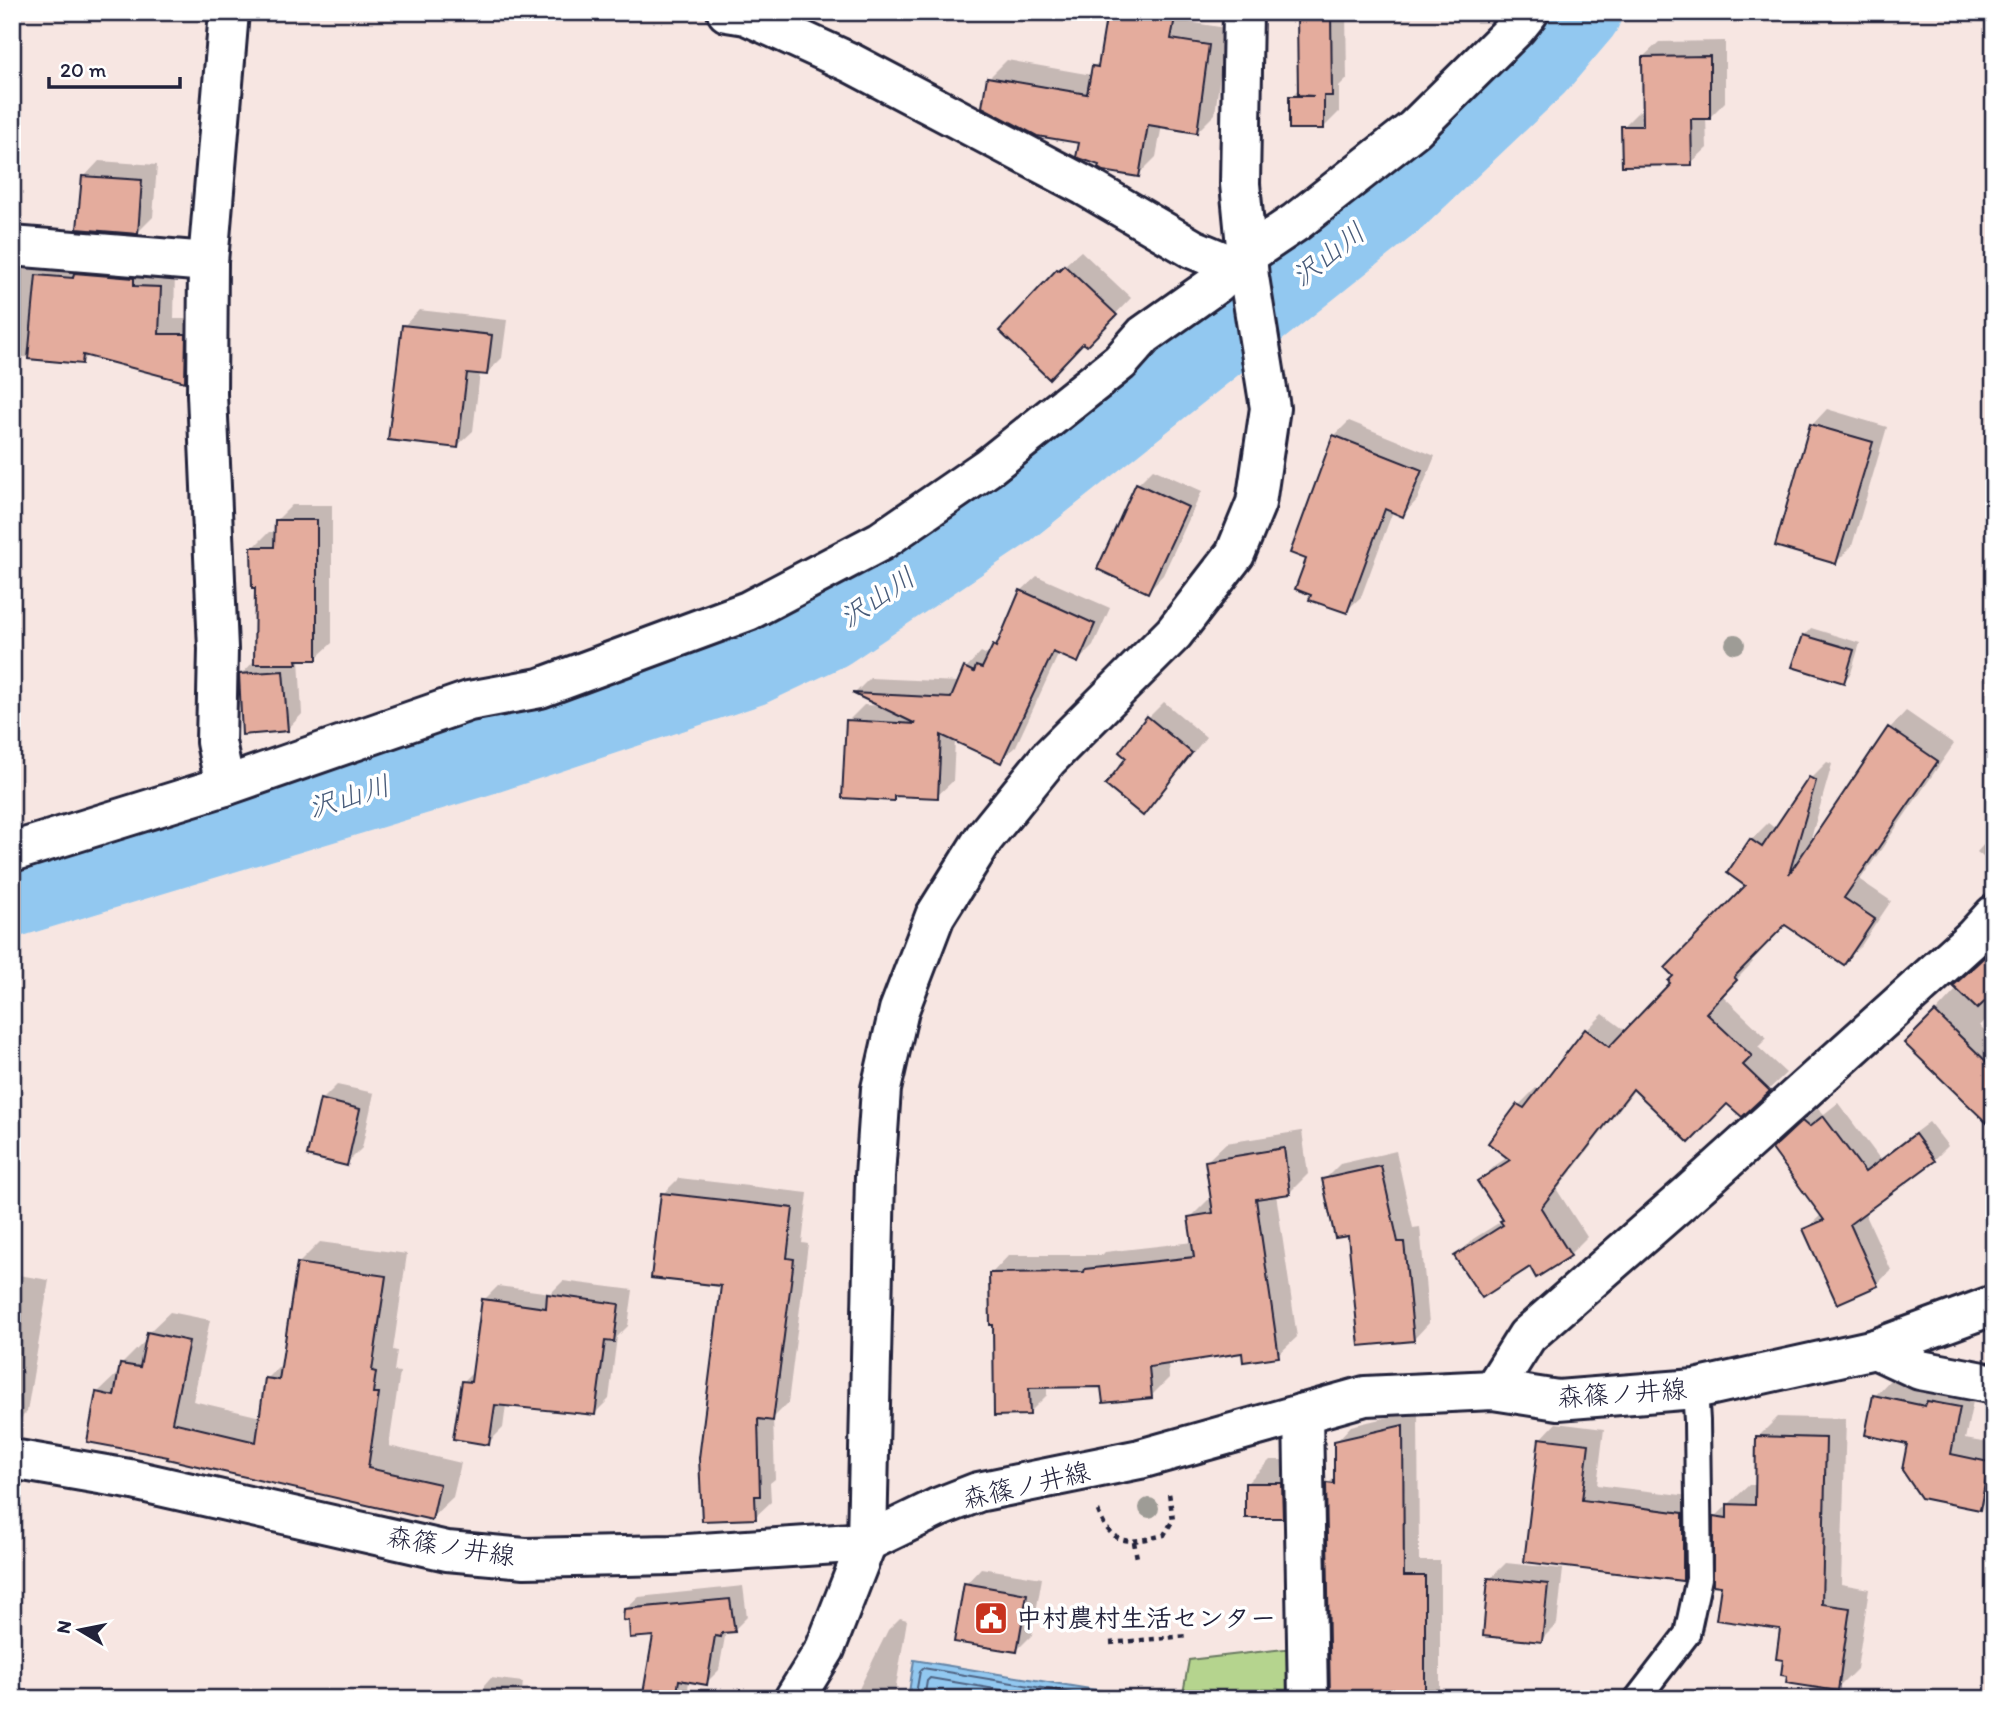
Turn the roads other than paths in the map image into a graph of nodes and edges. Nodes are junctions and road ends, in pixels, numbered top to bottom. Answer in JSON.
{"nodes":[{"id":1,"x":229,"y":12,"type":"edge"},
{"id":2,"x":1243,"y":12,"type":"edge"},
{"id":3,"x":1529,"y":12,"type":"edge"},
{"id":4,"x":740,"y":13,"type":"edge"},
{"id":5,"x":12,"y":246,"type":"edge"},
{"id":6,"x":208,"y":262,"type":"junction"},
{"id":7,"x":1243,"y":266,"type":"junction"},
{"id":8,"x":225,"y":786,"type":"junction"},
{"id":9,"x":12,"y":852,"type":"edge"},
{"id":10,"x":1994,"y":915,"type":"edge"},
{"id":11,"x":1994,"y":1304,"type":"edge"},
{"id":12,"x":1875,"y":1349,"type":"junction"},
{"id":13,"x":1994,"y":1384,"type":"edge"},
{"id":14,"x":1493,"y":1390,"type":"junction"},
{"id":15,"x":1695,"y":1390,"type":"junction"},
{"id":16,"x":1303,"y":1413,"type":"junction"},
{"id":17,"x":12,"y":1460,"type":"edge"},
{"id":18,"x":867,"y":1542,"type":"junction"},
{"id":19,"x":794,"y":1699,"type":"edge"},
{"id":20,"x":1308,"y":1699,"type":"edge"},
{"id":21,"x":1637,"y":1699,"type":"edge"}],
"edges":[{"from":1,"to":6,"type":"street"},
{"from":2,"to":7,"type":"street"},
{"from":3,"to":7,"type":"street"},
{"from":4,"to":7,"type":"street"},
{"from":5,"to":6,"type":"street"},
{"from":6,"to":8,"type":"street"},
{"from":7,"to":8,"type":"street"},
{"from":7,"to":18,"type":"street"},
{"from":8,"to":9,"type":"street"},
{"from":10,"to":14,"type":"street"},
{"from":11,"to":12,"type":"street","name":"森篠ノ井線"},
{"from":12,"to":13,"type":"street"},
{"from":12,"to":15,"type":"street","name":"森篠ノ井線"},
{"from":14,"to":15,"type":"street","name":"森篠ノ井線"},
{"from":14,"to":16,"type":"street","name":"森篠ノ井線"},
{"from":15,"to":21,"type":"lane"},
{"from":16,"to":18,"type":"street","name":"森篠ノ井線"},
{"from":16,"to":20,"type":"street"},
{"from":17,"to":18,"type":"street","name":"森篠ノ井線"},
{"from":18,"to":19,"type":"street"}]}
